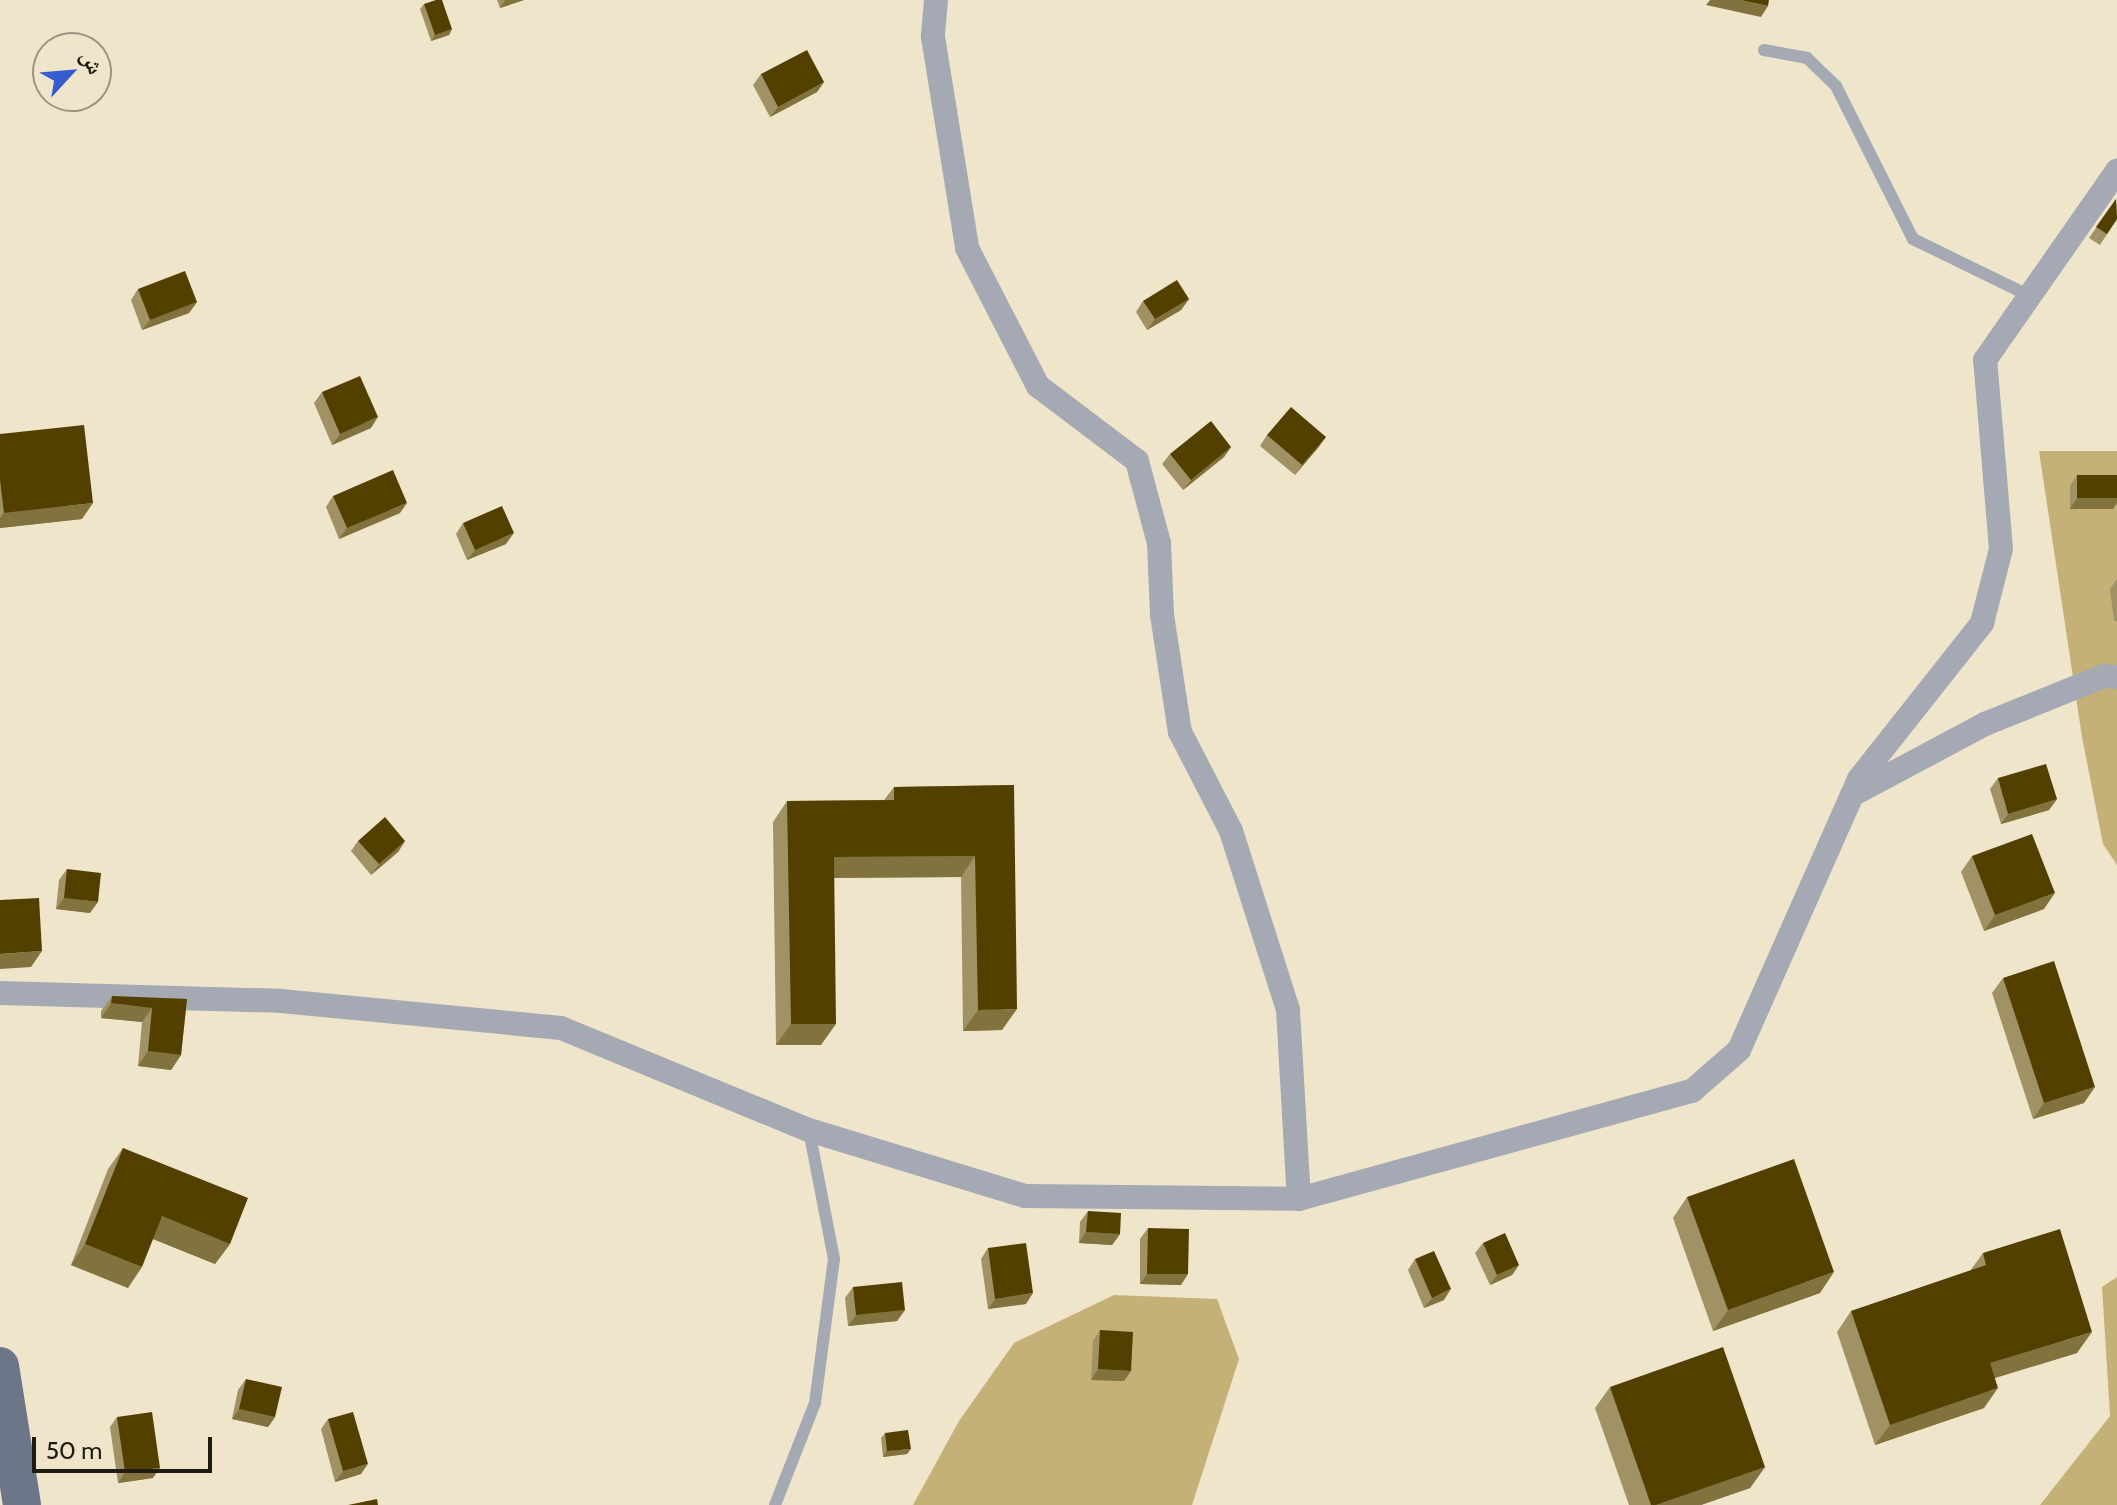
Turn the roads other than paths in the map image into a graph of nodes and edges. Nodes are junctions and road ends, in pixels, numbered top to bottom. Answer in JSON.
{"nodes":[{"id":1,"x":936,"y":0,"type":"edge"},
{"id":2,"x":1764,"y":50,"type":"dead end"},
{"id":3,"x":2117,"y":171,"type":"edge"},
{"id":4,"x":2030,"y":296,"type":"junction"},
{"id":5,"x":2117,"y":677,"type":"edge"},
{"id":6,"x":1852,"y":795,"type":"junction"},
{"id":7,"x":0,"y":993,"type":"edge"},
{"id":8,"x":809,"y":1130,"type":"junction"},
{"id":9,"x":1299,"y":1199,"type":"junction"},
{"id":10,"x":0,"y":1366,"type":"edge"},
{"id":11,"x":22,"y":1505,"type":"edge"},
{"id":12,"x":775,"y":1505,"type":"edge"}],
"edges":[{"from":1,"to":9,"type":"street"},
{"from":2,"to":4,"type":"lane"},
{"from":3,"to":4,"type":"street"},
{"from":4,"to":6,"type":"street"},
{"from":5,"to":6,"type":"street"},
{"from":6,"to":9,"type":"street"},
{"from":7,"to":8,"type":"street"},
{"from":8,"to":9,"type":"street"},
{"from":8,"to":12,"type":"lane"},
{"from":10,"to":11,"type":"main road"}]}
